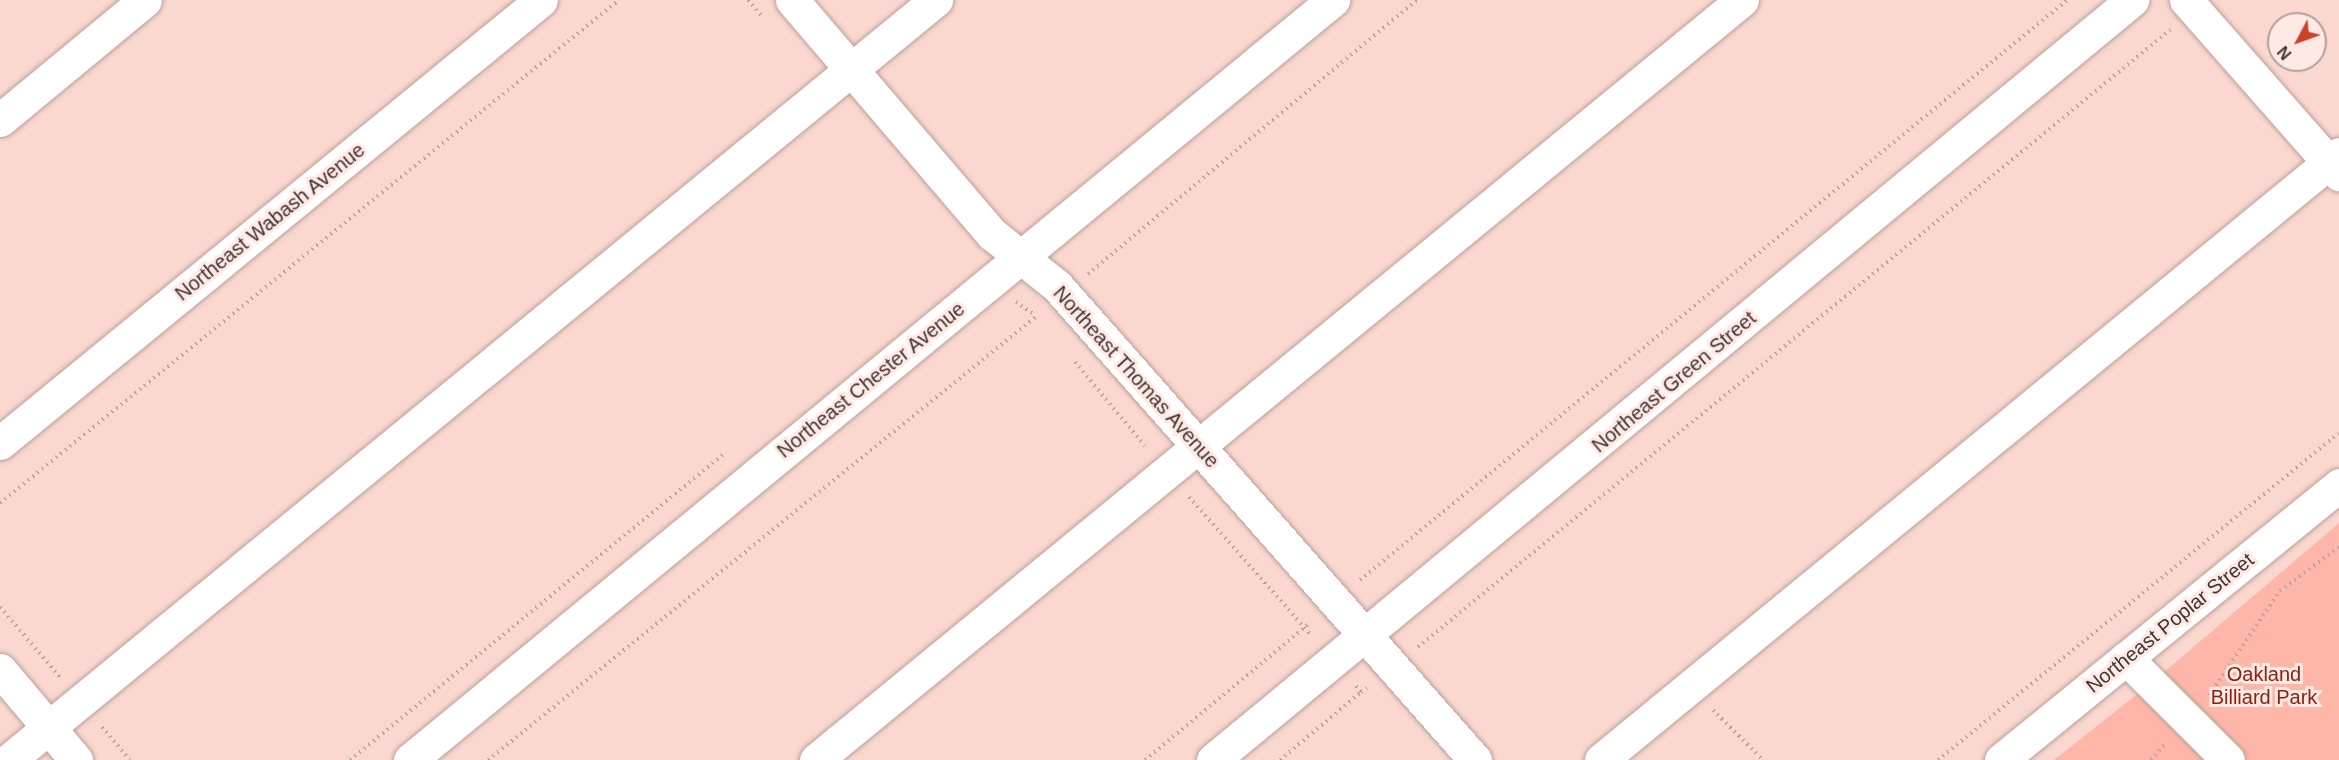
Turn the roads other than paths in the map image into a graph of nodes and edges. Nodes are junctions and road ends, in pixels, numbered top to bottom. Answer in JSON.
{"nodes":[{"id":1,"x":145,"y":0,"type":"edge"},
{"id":2,"x":541,"y":0,"type":"edge"},
{"id":3,"x":792,"y":0,"type":"edge"},
{"id":4,"x":936,"y":0,"type":"edge"},
{"id":5,"x":1333,"y":0,"type":"edge"},
{"id":6,"x":1742,"y":0,"type":"edge"},
{"id":7,"x":2132,"y":0,"type":"edge"},
{"id":8,"x":2190,"y":5,"type":"edge"},
{"id":9,"x":851,"y":69,"type":"junction"},
{"id":10,"x":0,"y":120,"type":"edge"},
{"id":11,"x":2336,"y":164,"type":"edge"},
{"id":12,"x":1021,"y":256,"type":"junction"},
{"id":13,"x":0,"y":443,"type":"edge"},
{"id":14,"x":1197,"y":445,"type":"junction"},
{"id":15,"x":2339,"y":485,"type":"edge"},
{"id":16,"x":1364,"y":637,"type":"junction"},
{"id":17,"x":2126,"y":658,"type":"junction"},
{"id":18,"x":0,"y":670,"type":"edge"},
{"id":19,"x":49,"y":727,"type":"junction"},
{"id":20,"x":420,"y":757,"type":"edge"},
{"id":21,"x":9,"y":760,"type":"edge"},
{"id":22,"x":76,"y":760,"type":"edge"},
{"id":23,"x":816,"y":760,"type":"edge"},
{"id":24,"x":1213,"y":760,"type":"edge"},
{"id":25,"x":1475,"y":760,"type":"edge"},
{"id":26,"x":1601,"y":760,"type":"edge"},
{"id":27,"x":2001,"y":760,"type":"edge"},
{"id":28,"x":2228,"y":760,"type":"edge"}],
"edges":[{"from":1,"to":10,"type":"street"},
{"from":2,"to":13,"type":"street","name":"Northeast Wabash Avenue"},
{"from":3,"to":9,"type":"street","name":"Northeast Thomas Avenue"},
{"from":4,"to":9,"type":"street"},
{"from":5,"to":12,"type":"street","name":"Northeast Chester Avenue"},
{"from":6,"to":14,"type":"street"},
{"from":7,"to":16,"type":"street","name":"Northeast Green Street"},
{"from":8,"to":11,"type":"street"},
{"from":9,"to":12,"type":"street","name":"Northeast Thomas Avenue"},
{"from":9,"to":19,"type":"street"},
{"from":11,"to":26,"type":"street"},
{"from":12,"to":14,"type":"street","name":"Northeast Thomas Avenue"},
{"from":12,"to":20,"type":"street","name":"Northeast Chester Avenue"},
{"from":14,"to":16,"type":"street","name":"Northeast Thomas Avenue"},
{"from":14,"to":23,"type":"street"},
{"from":15,"to":17,"type":"street","name":"Northeast Poplar Street"},
{"from":16,"to":24,"type":"street","name":"Northeast Green Street"},
{"from":16,"to":25,"type":"street","name":"Northeast Thomas Avenue"},
{"from":17,"to":27,"type":"street","name":"Northeast Poplar Street"},
{"from":17,"to":28,"type":"street"},
{"from":18,"to":19,"type":"street"},
{"from":19,"to":21,"type":"street"},
{"from":19,"to":22,"type":"street"}]}
